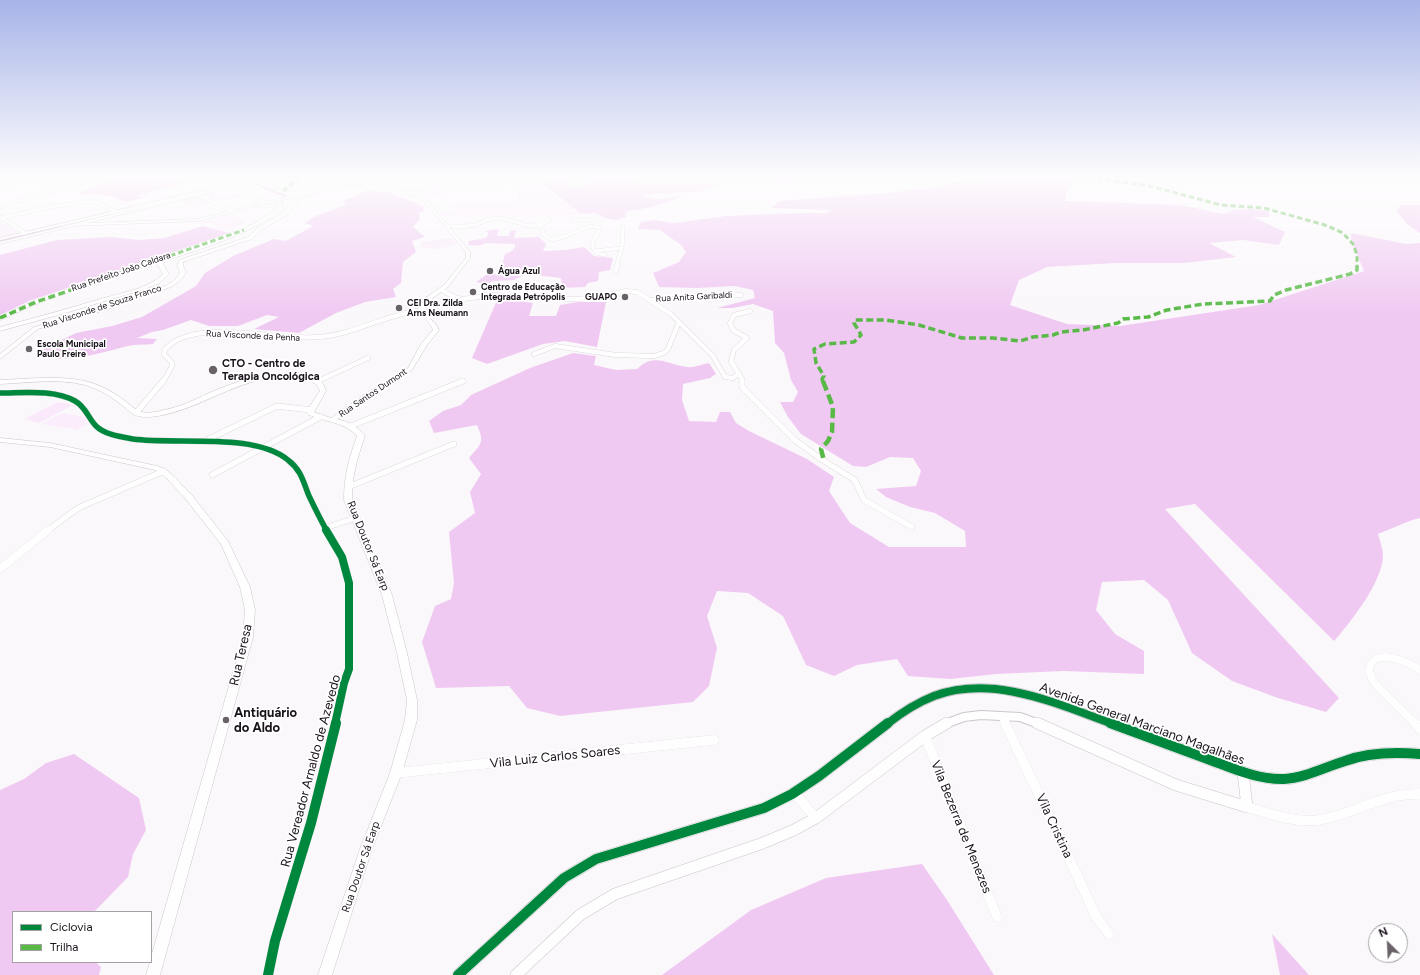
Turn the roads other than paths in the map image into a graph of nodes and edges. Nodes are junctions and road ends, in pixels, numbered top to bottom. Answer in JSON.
{"nodes":[{"id":1,"x":8,"y":222,"type":"edge"},
{"id":2,"x":76,"y":222,"type":"edge"},
{"id":3,"x":77,"y":222,"type":"edge"},
{"id":4,"x":132,"y":222,"type":"edge"},
{"id":5,"x":258,"y":222,"type":"edge"},
{"id":6,"x":270,"y":222,"type":"edge"},
{"id":7,"x":444,"y":222,"type":"edge"},
{"id":8,"x":482,"y":222,"type":"edge"},
{"id":9,"x":514,"y":222,"type":"edge"},
{"id":10,"x":547,"y":222,"type":"edge"},
{"id":11,"x":596,"y":222,"type":"edge"},
{"id":12,"x":71,"y":224,"type":"junction"},
{"id":13,"x":447,"y":226,"type":"junction"},
{"id":14,"x":596,"y":226,"type":"junction"},
{"id":15,"x":541,"y":227,"type":"junction"},
{"id":16,"x":623,"y":227,"type":"dead end"},
{"id":17,"x":244,"y":230,"type":"junction"},
{"id":18,"x":25,"y":233,"type":"junction"},
{"id":19,"x":0,"y":239,"type":"edge"},
{"id":20,"x":0,"y":242,"type":"edge"},
{"id":21,"x":622,"y":248,"type":"junction"},
{"id":22,"x":595,"y":251,"type":"junction"},
{"id":23,"x":606,"y":255,"type":"dead end"},
{"id":24,"x":616,"y":272,"type":"dead end"},
{"id":25,"x":442,"y":290,"type":"junction"},
{"id":26,"x":741,"y":295,"type":"dead end"},
{"id":27,"x":648,"y":300,"type":"junction"},
{"id":28,"x":422,"y":310,"type":"junction"},
{"id":29,"x":750,"y":311,"type":"dead end"},
{"id":30,"x":0,"y":318,"type":"edge"},
{"id":31,"x":31,"y":321,"type":"junction"},
{"id":32,"x":679,"y":322,"type":"junction"},
{"id":33,"x":36,"y":328,"type":"junction"},
{"id":34,"x":0,"y":329,"type":"edge"},
{"id":35,"x":534,"y":354,"type":"dead end"},
{"id":36,"x":0,"y":357,"type":"edge"},
{"id":37,"x":368,"y":358,"type":"dead end"},
{"id":38,"x":739,"y":373,"type":"junction"},
{"id":39,"x":318,"y":381,"type":"junction"},
{"id":40,"x":463,"y":381,"type":"dead end"},
{"id":41,"x":0,"y":382,"type":"edge"},
{"id":42,"x":0,"y":393,"type":"edge"},
{"id":43,"x":311,"y":410,"type":"junction"},
{"id":44,"x":136,"y":413,"type":"junction"},
{"id":45,"x":320,"y":417,"type":"junction"},
{"id":46,"x":332,"y":420,"type":"junction"},
{"id":47,"x":351,"y":426,"type":"junction"},
{"id":48,"x":209,"y":439,"type":"dead end"},
{"id":49,"x":0,"y":440,"type":"edge"},
{"id":50,"x":454,"y":444,"type":"dead end"},
{"id":51,"x":263,"y":448,"type":"junction"},
{"id":52,"x":164,"y":471,"type":"junction"},
{"id":53,"x":212,"y":475,"type":"dead end"},
{"id":54,"x":348,"y":487,"type":"junction"},
{"id":55,"x":355,"y":518,"type":"junction"},
{"id":56,"x":912,"y":527,"type":"dead end"},
{"id":57,"x":325,"y":528,"type":"junction"},
{"id":58,"x":0,"y":569,"type":"edge"},
{"id":59,"x":1420,"y":670,"type":"edge"},
{"id":60,"x":1002,"y":716,"type":"junction"},
{"id":61,"x":1420,"y":729,"type":"edge"},
{"id":62,"x":925,"y":736,"type":"junction"},
{"id":63,"x":714,"y":740,"type":"dead end"},
{"id":64,"x":1420,"y":754,"type":"edge"},
{"id":65,"x":1243,"y":772,"type":"junction"},
{"id":66,"x":396,"y":773,"type":"junction"},
{"id":67,"x":794,"y":793,"type":"junction"},
{"id":68,"x":1420,"y":794,"type":"edge"},
{"id":69,"x":1247,"y":807,"type":"junction"},
{"id":70,"x":816,"y":818,"type":"junction"},
{"id":71,"x":997,"y":918,"type":"dead end"},
{"id":72,"x":1109,"y":934,"type":"dead end"},
{"id":73,"x":153,"y":975,"type":"edge"},
{"id":74,"x":268,"y":975,"type":"edge"},
{"id":75,"x":325,"y":975,"type":"edge"},
{"id":76,"x":458,"y":975,"type":"edge"},
{"id":77,"x":516,"y":975,"type":"edge"}],
"edges":[{"from":1,"to":18,"type":"street"},
{"from":2,"to":12,"type":"main road"},
{"from":3,"to":12,"type":"main road"},
{"from":4,"to":12,"type":"main road"},
{"from":5,"to":17,"type":"main road","name":"Rua Visconde de Souza Franco"},
{"from":6,"to":33,"type":"main road","name":"Rua Visconde de Souza Franco"},
{"from":7,"to":13,"type":"main road"},
{"from":8,"to":13,"type":"street"},
{"from":9,"to":15,"type":"street"},
{"from":10,"to":15,"type":"street"},
{"from":11,"to":14,"type":"street"},
{"from":12,"to":18,"type":"main road"},
{"from":12,"to":20,"type":"main road"},
{"from":13,"to":25,"type":"main road"},
{"from":14,"to":15,"type":"street"},
{"from":14,"to":22,"type":"street"},
{"from":16,"to":21,"type":"street"},
{"from":17,"to":30,"type":"street","name":"Rua Prefeito João Caldara"},
{"from":17,"to":31,"type":"main road","name":"Rua Visconde de Souza Franco"},
{"from":18,"to":19,"type":"main road"},
{"from":21,"to":22,"type":"street"},
{"from":21,"to":24,"type":"street"},
{"from":22,"to":23,"type":"street"},
{"from":25,"to":27,"type":"street"},
{"from":25,"to":28,"type":"main road"},
{"from":26,"to":27,"type":"street","name":"Rua Anita Garibaldi"},
{"from":27,"to":32,"type":"street"},
{"from":28,"to":44,"type":"street","name":"Rua Visconde da Penha"},
{"from":28,"to":46,"type":"main road","name":"Rua Santos Dumont"},
{"from":29,"to":38,"type":"street"},
{"from":31,"to":33,"type":"main road"},
{"from":31,"to":34,"type":"main road"},
{"from":32,"to":35,"type":"street"},
{"from":32,"to":38,"type":"street"},
{"from":33,"to":36,"type":"main road"},
{"from":37,"to":39,"type":"street"},
{"from":38,"to":56,"type":"street"},
{"from":39,"to":43,"type":"main road"},
{"from":39,"to":44,"type":"main road"},
{"from":40,"to":47,"type":"street"},
{"from":41,"to":44,"type":"main road"},
{"from":42,"to":51,"type":"street","name":"Rua Vereador Arnaldo de Azevedo"},
{"from":43,"to":45,"type":"main road"},
{"from":43,"to":48,"type":"street"},
{"from":45,"to":46,"type":"main road"},
{"from":45,"to":51,"type":"street"},
{"from":46,"to":47,"type":"main road"},
{"from":47,"to":54,"type":"main road","name":"Rua Doutor Sá Earp"},
{"from":49,"to":52,"type":"main road"},
{"from":50,"to":54,"type":"street"},
{"from":51,"to":53,"type":"street"},
{"from":51,"to":57,"type":"street","name":"Rua Vereador Arnaldo de Azevedo"},
{"from":52,"to":58,"type":"street"},
{"from":52,"to":73,"type":"main road","name":"Rua Teresa"},
{"from":54,"to":55,"type":"main road","name":"Rua Doutor Sá Earp"},
{"from":55,"to":57,"type":"street"},
{"from":55,"to":66,"type":"main road","name":"Rua Doutor Sá Earp"},
{"from":57,"to":74,"type":"street","name":"Rua Vereador Arnaldo de Azevedo"},
{"from":59,"to":61,"type":"street"},
{"from":60,"to":62,"type":"street"},
{"from":60,"to":69,"type":"street"},
{"from":60,"to":72,"type":"street","name":"Vila Cristina"},
{"from":62,"to":70,"type":"street"},
{"from":62,"to":71,"type":"street","name":"Vila Bezerra de Menezes"},
{"from":63,"to":66,"type":"street","name":"Vila Luiz Carlos Soares"},
{"from":64,"to":65,"type":"street","name":"Avenida General Marciano Magalhães"},
{"from":65,"to":67,"type":"street","name":"Avenida General Marciano Magalhães"},
{"from":65,"to":69,"type":"street"},
{"from":66,"to":75,"type":"main road","name":"Rua Doutor Sá Earp"},
{"from":67,"to":70,"type":"street"},
{"from":67,"to":76,"type":"street","name":"Avenida General Marciano Magalhães"},
{"from":68,"to":69,"type":"street"},
{"from":70,"to":77,"type":"street"}]}
